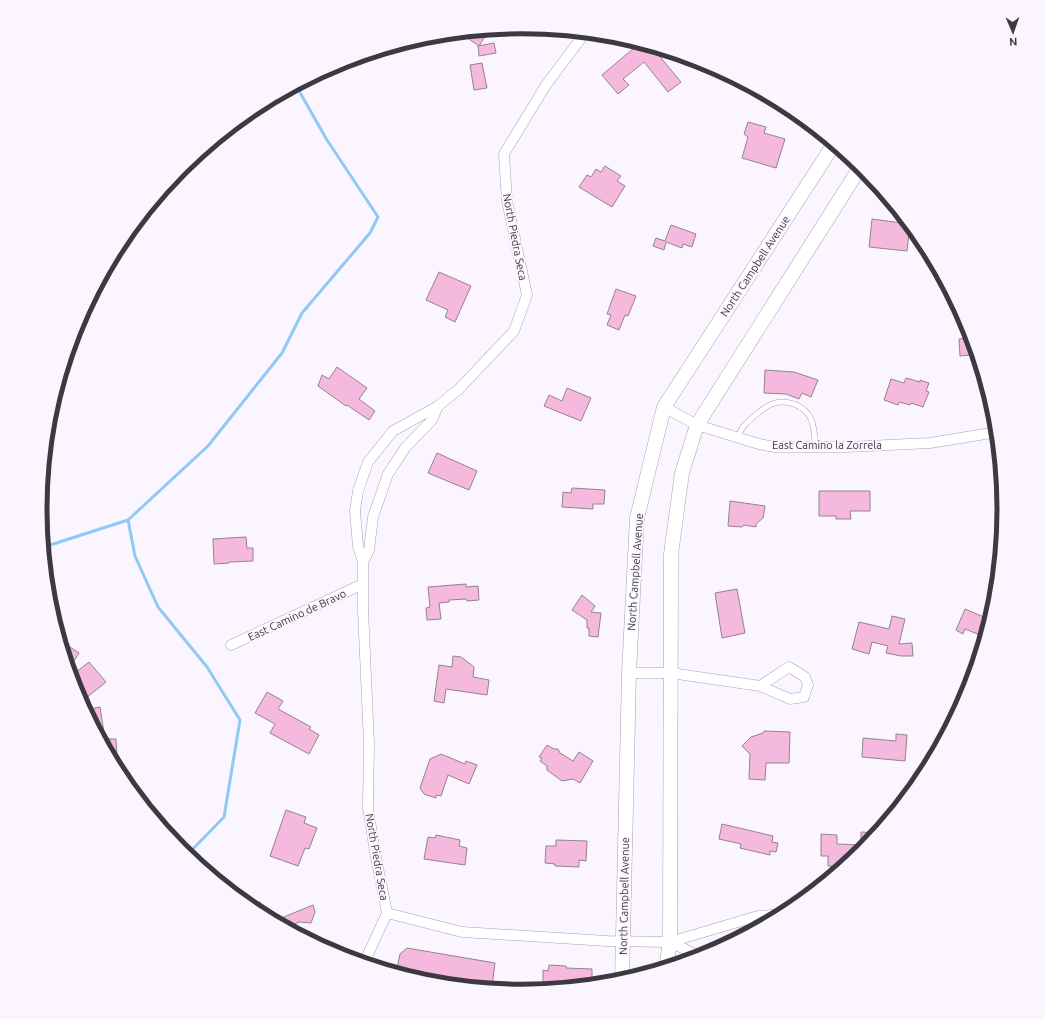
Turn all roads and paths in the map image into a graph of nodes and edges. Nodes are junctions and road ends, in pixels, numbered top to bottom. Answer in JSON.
{"nodes":[{"id":1,"x":582,"y":38,"type":"edge"},
{"id":2,"x":831,"y":148,"type":"edge"},
{"id":3,"x":857,"y":172,"type":"edge"},
{"id":4,"x":438,"y":406,"type":"junction"},
{"id":5,"x":664,"y":407,"type":"junction"},
{"id":6,"x":697,"y":426,"type":"junction"},
{"id":7,"x":992,"y":433,"type":"edge"},
{"id":8,"x":738,"y":437,"type":"junction"},
{"id":9,"x":815,"y":447,"type":"junction"},
{"id":10,"x":363,"y":562,"type":"junction"},
{"id":11,"x":362,"y":584,"type":"junction"},
{"id":12,"x":231,"y":645,"type":"dead end"},
{"id":13,"x":629,"y":673,"type":"junction"},
{"id":14,"x":671,"y":673,"type":"junction"},
{"id":15,"x":760,"y":686,"type":"dead end"},
{"id":16,"x":387,"y":913,"type":"junction"},
{"id":17,"x":770,"y":915,"type":"edge"},
{"id":18,"x":623,"y":942,"type":"junction"},
{"id":19,"x":670,"y":942,"type":"junction"},
{"id":20,"x":693,"y":953,"type":"edge"},
{"id":21,"x":366,"y":959,"type":"edge"},
{"id":22,"x":667,"y":963,"type":"edge"},
{"id":23,"x":622,"y":974,"type":"edge"}],
"edges":[{"from":1,"to":4,"type":"street","name":"North Piedra Seca"},
{"from":2,"to":5,"type":"main road","name":"North Campbell Avenue"},
{"from":3,"to":6,"type":"main road"},
{"from":4,"to":10,"type":"street","name":"North Piedra Seca"},
{"from":4,"to":10,"type":"street","name":"North Piedra Seca"},
{"from":5,"to":6,"type":"street","name":"East Camino la Zorrela"},
{"from":5,"to":13,"type":"main road","name":"North Campbell Avenue"},
{"from":6,"to":8,"type":"street","name":"East Camino la Zorrela"},
{"from":6,"to":14,"type":"main road"},
{"from":7,"to":9,"type":"street","name":"East Camino la Zorrela"},
{"from":8,"to":9,"type":"street","name":"East Camino la Zorrela"},
{"from":8,"to":9,"type":"lane"},
{"from":10,"to":11,"type":"street","name":"North Piedra Seca"},
{"from":11,"to":12,"type":"street","name":"East Camino de Bravo"},
{"from":11,"to":16,"type":"street","name":"North Piedra Seca"},
{"from":13,"to":14,"type":"street"},
{"from":13,"to":18,"type":"main road","name":"North Campbell Avenue"},
{"from":14,"to":15,"type":"street"},
{"from":14,"to":19,"type":"main road"},
{"from":16,"to":18,"type":"street","name":"North Piedra Seca"},
{"from":16,"to":21,"type":"street"},
{"from":17,"to":19,"type":"street"},
{"from":18,"to":19,"type":"street","name":"North Piedra Seca"},
{"from":18,"to":23,"type":"main road","name":"North Campbell Avenue"},
{"from":19,"to":20,"type":"street"},
{"from":19,"to":22,"type":"main road"}]}
